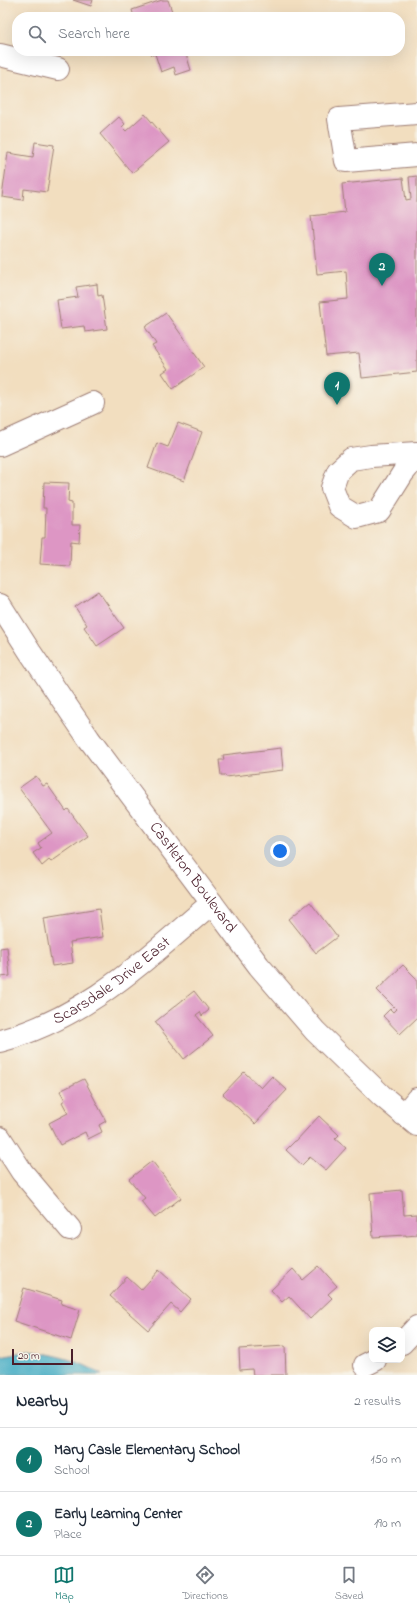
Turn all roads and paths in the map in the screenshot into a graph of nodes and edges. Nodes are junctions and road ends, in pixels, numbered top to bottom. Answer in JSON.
{"nodes":[{"id":1,"x":0,"y":55,"type":"edge"},
{"id":2,"x":58,"y":69,"type":"dead end"},
{"id":3,"x":417,"y":113,"type":"edge"},
{"id":4,"x":417,"y":155,"type":"edge"},
{"id":5,"x":93,"y":403,"type":"dead end"},
{"id":6,"x":0,"y":446,"type":"edge"},
{"id":7,"x":417,"y":455,"type":"edge"},
{"id":8,"x":3,"y":617,"type":"edge"},
{"id":9,"x":212,"y":903,"type":"junction"},
{"id":10,"x":0,"y":1041,"type":"edge"},
{"id":11,"x":413,"y":1113,"type":"edge"},
{"id":12,"x":0,"y":1138,"type":"edge"},
{"id":13,"x":70,"y":1228,"type":"dead end"},
{"id":14,"x":417,"y":1327,"type":"edge"},
{"id":15,"x":405,"y":1340,"type":"edge"}],
"edges":[{"from":1,"to":2,"type":"street"},
{"from":3,"to":4,"type":"street"},
{"from":5,"to":6,"type":"street"},
{"from":7,"to":7,"type":"street"},
{"from":8,"to":9,"type":"street","name":"Castleton Boulevard"},
{"from":9,"to":10,"type":"street","name":"Scarsdale Drive East"},
{"from":9,"to":11,"type":"street","name":"Castleton Boulevard"},
{"from":12,"to":13,"type":"street"},
{"from":14,"to":15,"type":"street"}]}
